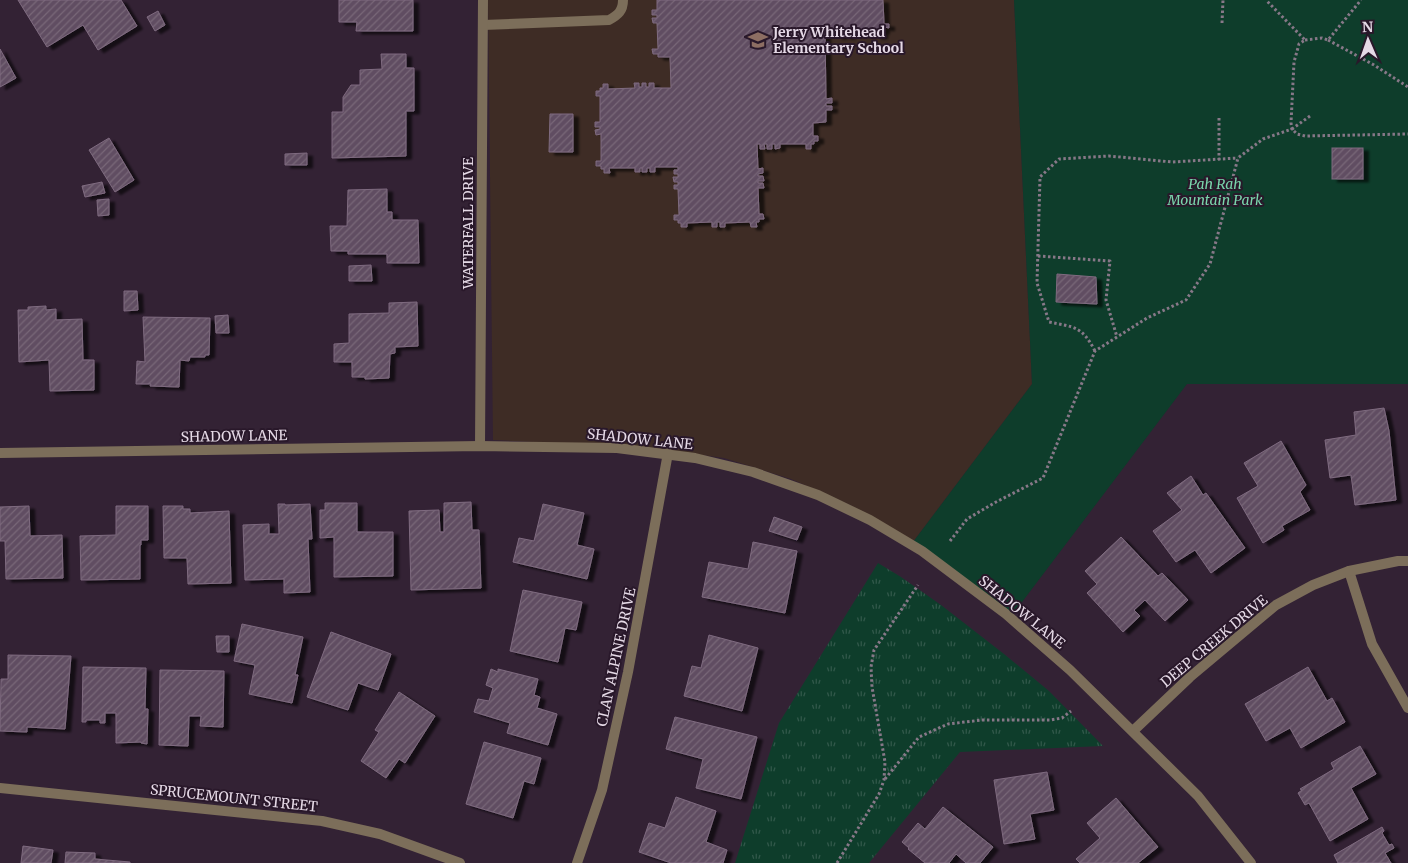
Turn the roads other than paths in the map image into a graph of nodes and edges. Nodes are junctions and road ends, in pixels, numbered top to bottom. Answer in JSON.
{"nodes":[{"id":1,"x":482,"y":0,"type":"edge"},
{"id":2,"x":622,"y":0,"type":"edge"},
{"id":3,"x":483,"y":25,"type":"junction"},
{"id":4,"x":480,"y":446,"type":"junction"},
{"id":5,"x":0,"y":453,"type":"edge"},
{"id":6,"x":668,"y":453,"type":"junction"},
{"id":7,"x":1408,"y":561,"type":"edge"},
{"id":8,"x":1350,"y":571,"type":"junction"},
{"id":9,"x":1408,"y":708,"type":"edge"},
{"id":10,"x":1133,"y":731,"type":"junction"},
{"id":11,"x":0,"y":788,"type":"edge"},
{"id":12,"x":460,"y":863,"type":"edge"},
{"id":13,"x":577,"y":863,"type":"edge"},
{"id":14,"x":1251,"y":863,"type":"edge"}],
"edges":[{"from":1,"to":3,"type":"street","name":"WATERFALL DRIVE"},
{"from":2,"to":3,"type":"street"},
{"from":3,"to":4,"type":"street","name":"WATERFALL DRIVE"},
{"from":4,"to":5,"type":"street","name":"SHADOW LANE"},
{"from":4,"to":6,"type":"street","name":"SHADOW LANE"},
{"from":6,"to":10,"type":"street","name":"SHADOW LANE"},
{"from":6,"to":13,"type":"street","name":"CLAN ALPINE DRIVE"},
{"from":7,"to":8,"type":"street","name":"DEEP CREEK DRIVE"},
{"from":8,"to":9,"type":"street"},
{"from":8,"to":10,"type":"street","name":"DEEP CREEK DRIVE"},
{"from":10,"to":14,"type":"street","name":"SHADOW LANE"},
{"from":11,"to":12,"type":"street","name":"SPRUCEMOUNT STREET"}]}
